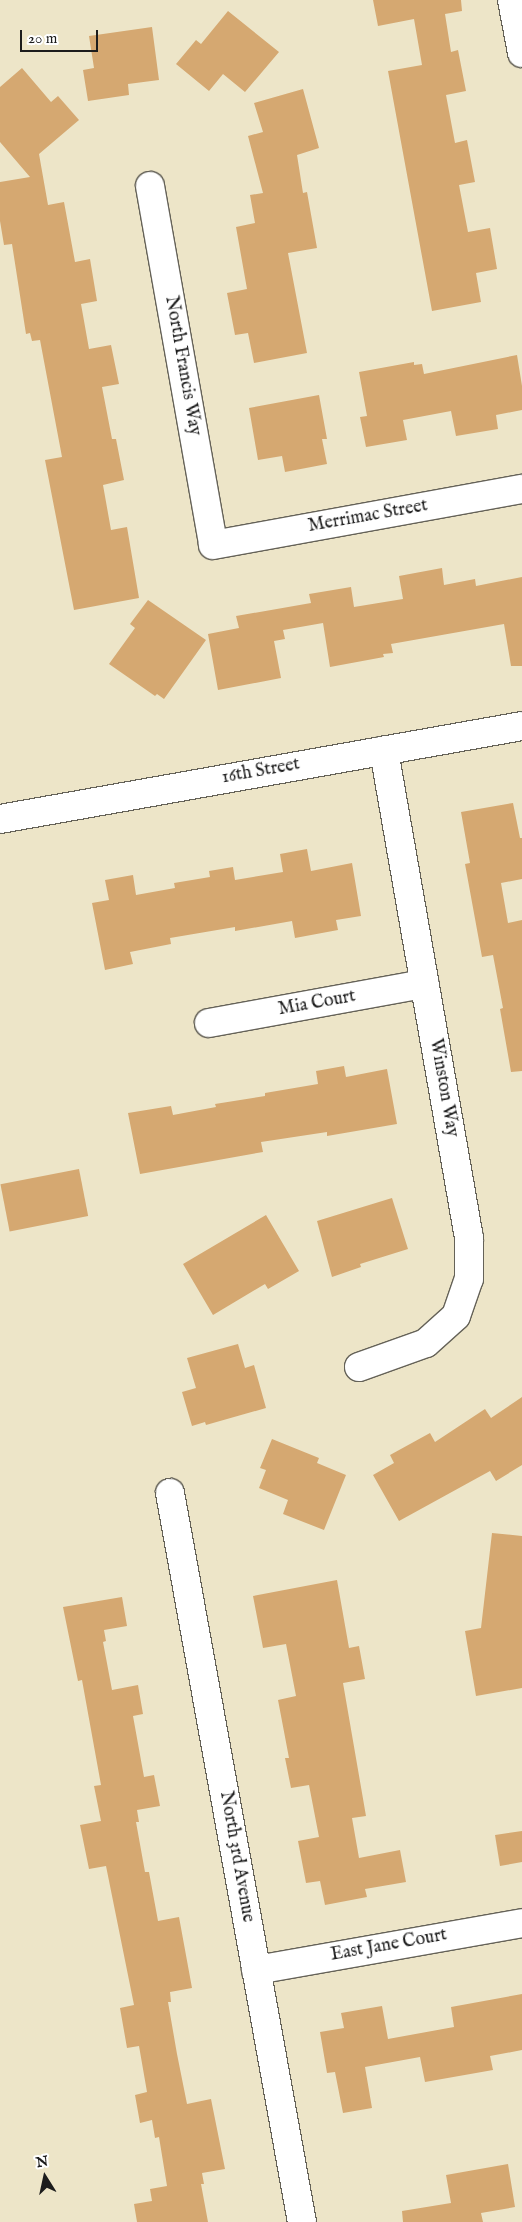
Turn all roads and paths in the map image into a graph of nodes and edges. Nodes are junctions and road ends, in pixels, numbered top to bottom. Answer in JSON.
{"nodes":[{"id":1,"x":512,"y":0,"type":"edge"},
{"id":2,"x":522,"y":53,"type":"edge"},
{"id":3,"x":150,"y":186,"type":"dead end"},
{"id":4,"x":522,"y":489,"type":"edge"},
{"id":5,"x":213,"y":545,"type":"joint"},
{"id":6,"x":522,"y":726,"type":"edge"},
{"id":7,"x":384,"y":750,"type":"junction"},
{"id":8,"x":0,"y":819,"type":"edge"},
{"id":9,"x":424,"y":984,"type":"junction"},
{"id":10,"x":209,"y":1023,"type":"dead end"},
{"id":11,"x":359,"y":1367,"type":"dead end"},
{"id":12,"x":170,"y":1493,"type":"dead end"},
{"id":13,"x":522,"y":1923,"type":"edge"},
{"id":14,"x":256,"y":1970,"type":"junction"},
{"id":15,"x":302,"y":2222,"type":"edge"}],
"edges":[{"from":1,"to":2,"type":"street"},
{"from":3,"to":5,"type":"street","name":"North Francis Way"},
{"from":4,"to":5,"type":"street","name":"Merrimac Street"},
{"from":6,"to":7,"type":"street","name":"16th Street"},
{"from":7,"to":8,"type":"street","name":"16th Street"},
{"from":7,"to":9,"type":"street","name":"Winston Way"},
{"from":9,"to":10,"type":"street","name":"Mia Court"},
{"from":9,"to":11,"type":"street","name":"Winston Way"},
{"from":12,"to":14,"type":"street","name":"North 3rd Avenue"},
{"from":13,"to":14,"type":"street","name":"East Jane Court"},
{"from":14,"to":15,"type":"street","name":"North 3rd Avenue"}]}
